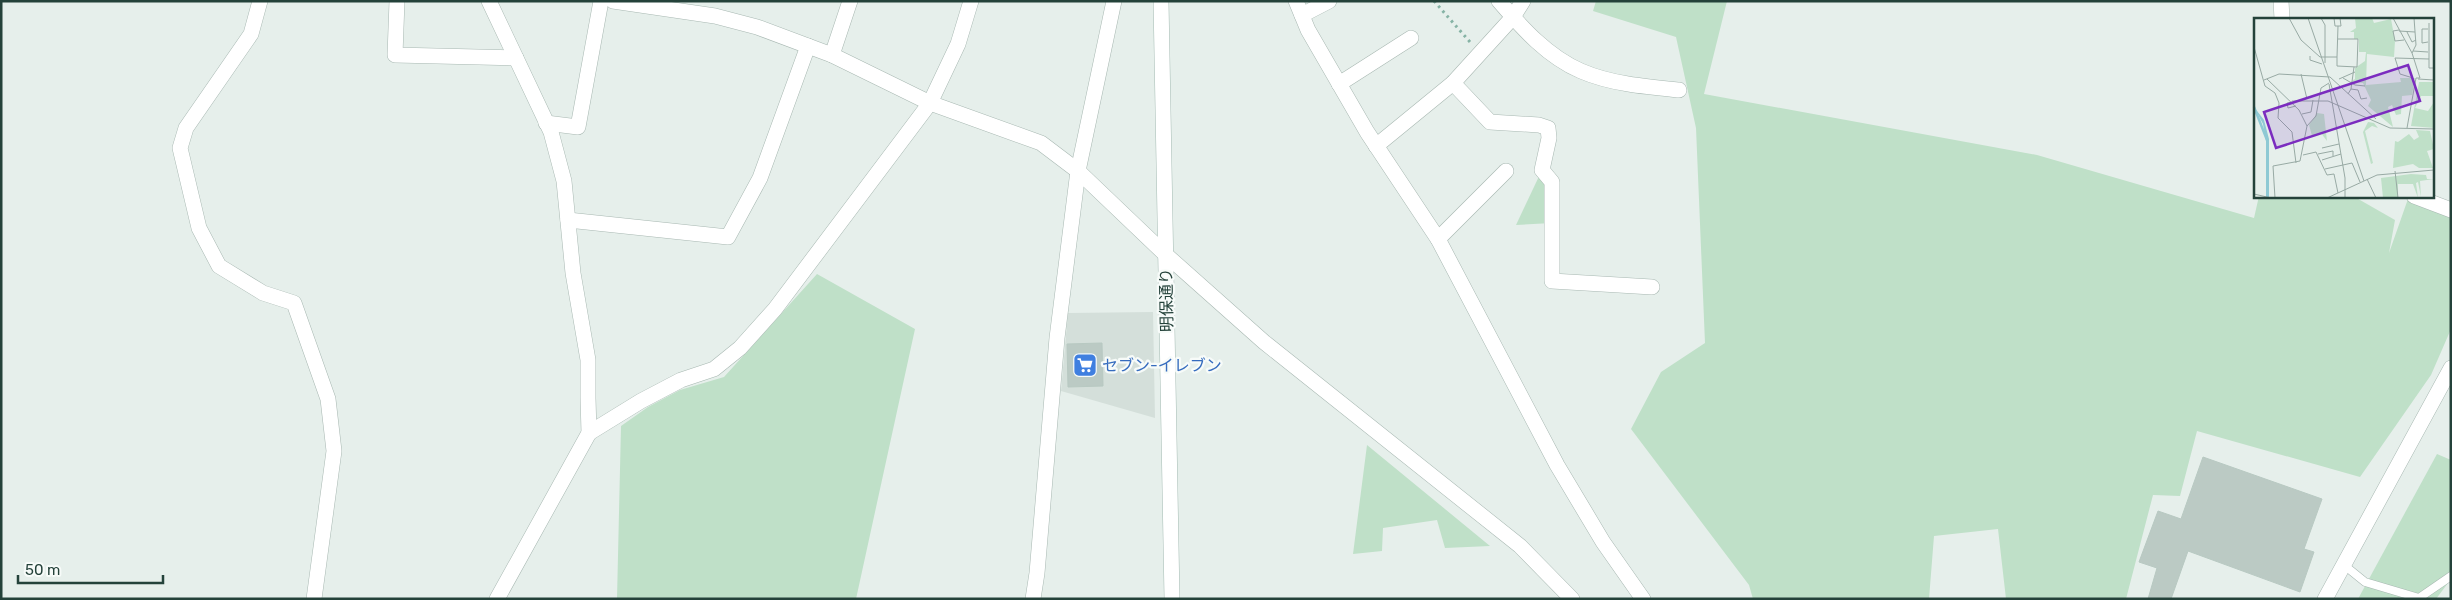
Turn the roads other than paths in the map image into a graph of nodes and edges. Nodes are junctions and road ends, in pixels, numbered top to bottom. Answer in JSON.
{"nodes":[{"id":1,"x":260,"y":1,"type":"edge"},
{"id":2,"x":397,"y":1,"type":"edge"},
{"id":3,"x":489,"y":1,"type":"edge"},
{"id":4,"x":601,"y":1,"type":"edge"},
{"id":5,"x":613,"y":1,"type":"edge"},
{"id":6,"x":850,"y":1,"type":"edge"},
{"id":7,"x":970,"y":1,"type":"edge"},
{"id":8,"x":1114,"y":1,"type":"edge"},
{"id":9,"x":1161,"y":1,"type":"edge"},
{"id":10,"x":1329,"y":1,"type":"edge"},
{"id":11,"x":1499,"y":1,"type":"edge"},
{"id":12,"x":1523,"y":1,"type":"edge"},
{"id":13,"x":2281,"y":1,"type":"edge"},
{"id":14,"x":1299,"y":8,"type":"edge"},
{"id":15,"x":717,"y":9,"type":"edge"},
{"id":16,"x":1513,"y":17,"type":"junction"},
{"id":17,"x":2282,"y":18,"type":"edge"},
{"id":18,"x":1410,"y":38,"type":"dead end"},
{"id":19,"x":808,"y":46,"type":"junction"},
{"id":20,"x":832,"y":55,"type":"junction"},
{"id":21,"x":516,"y":58,"type":"junction"},
{"id":22,"x":1453,"y":83,"type":"junction"},
{"id":23,"x":1339,"y":84,"type":"junction"},
{"id":24,"x":1679,"y":90,"type":"dead end"},
{"id":25,"x":930,"y":103,"type":"junction"},
{"id":26,"x":546,"y":123,"type":"junction"},
{"id":27,"x":1376,"y":146,"type":"junction"},
{"id":28,"x":1078,"y":171,"type":"junction"},
{"id":29,"x":1506,"y":171,"type":"dead end"},
{"id":30,"x":2419,"y":198,"type":"edge"},
{"id":31,"x":2451,"y":210,"type":"edge"},
{"id":32,"x":568,"y":220,"type":"junction"},
{"id":33,"x":1438,"y":239,"type":"junction"},
{"id":34,"x":1165,"y":254,"type":"junction"},
{"id":35,"x":1652,"y":288,"type":"dead end"},
{"id":36,"x":2451,"y":368,"type":"edge"},
{"id":37,"x":589,"y":433,"type":"junction"},
{"id":38,"x":2344,"y":565,"type":"junction"},
{"id":39,"x":2451,"y":576,"type":"edge"},
{"id":40,"x":314,"y":599,"type":"edge"},
{"id":41,"x":497,"y":599,"type":"edge"},
{"id":42,"x":1033,"y":599,"type":"edge"},
{"id":43,"x":1172,"y":599,"type":"edge"},
{"id":44,"x":1572,"y":599,"type":"edge"},
{"id":45,"x":1643,"y":599,"type":"edge"},
{"id":46,"x":2325,"y":599,"type":"edge"}],
"edges":[{"from":1,"to":40,"type":"street"},
{"from":2,"to":21,"type":"street"},
{"from":3,"to":21,"type":"street"},
{"from":4,"to":26,"type":"street"},
{"from":5,"to":15,"type":"street"},
{"from":6,"to":20,"type":"street"},
{"from":7,"to":25,"type":"street"},
{"from":8,"to":28,"type":"street"},
{"from":9,"to":34,"type":"street","name":"明保通り"},
{"from":10,"to":14,"type":"street"},
{"from":11,"to":16,"type":"street"},
{"from":12,"to":16,"type":"street"},
{"from":13,"to":17,"type":"street"},
{"from":14,"to":23,"type":"street"},
{"from":15,"to":19,"type":"street"},
{"from":16,"to":22,"type":"street"},
{"from":16,"to":24,"type":"street"},
{"from":18,"to":23,"type":"street"},
{"from":19,"to":20,"type":"street"},
{"from":19,"to":32,"type":"street"},
{"from":20,"to":25,"type":"street"},
{"from":21,"to":26,"type":"street"},
{"from":22,"to":27,"type":"street"},
{"from":22,"to":35,"type":"street"},
{"from":23,"to":27,"type":"street"},
{"from":25,"to":28,"type":"street"},
{"from":25,"to":37,"type":"street"},
{"from":26,"to":32,"type":"street"},
{"from":27,"to":33,"type":"street"},
{"from":28,"to":34,"type":"street"},
{"from":28,"to":42,"type":"street"},
{"from":29,"to":33,"type":"street"},
{"from":30,"to":31,"type":"street"},
{"from":32,"to":37,"type":"street"},
{"from":33,"to":45,"type":"street"},
{"from":34,"to":43,"type":"street","name":"明保通り"},
{"from":34,"to":44,"type":"street"},
{"from":36,"to":38,"type":"street"},
{"from":37,"to":41,"type":"street"},
{"from":38,"to":39,"type":"lane"},
{"from":38,"to":46,"type":"street"}]}
